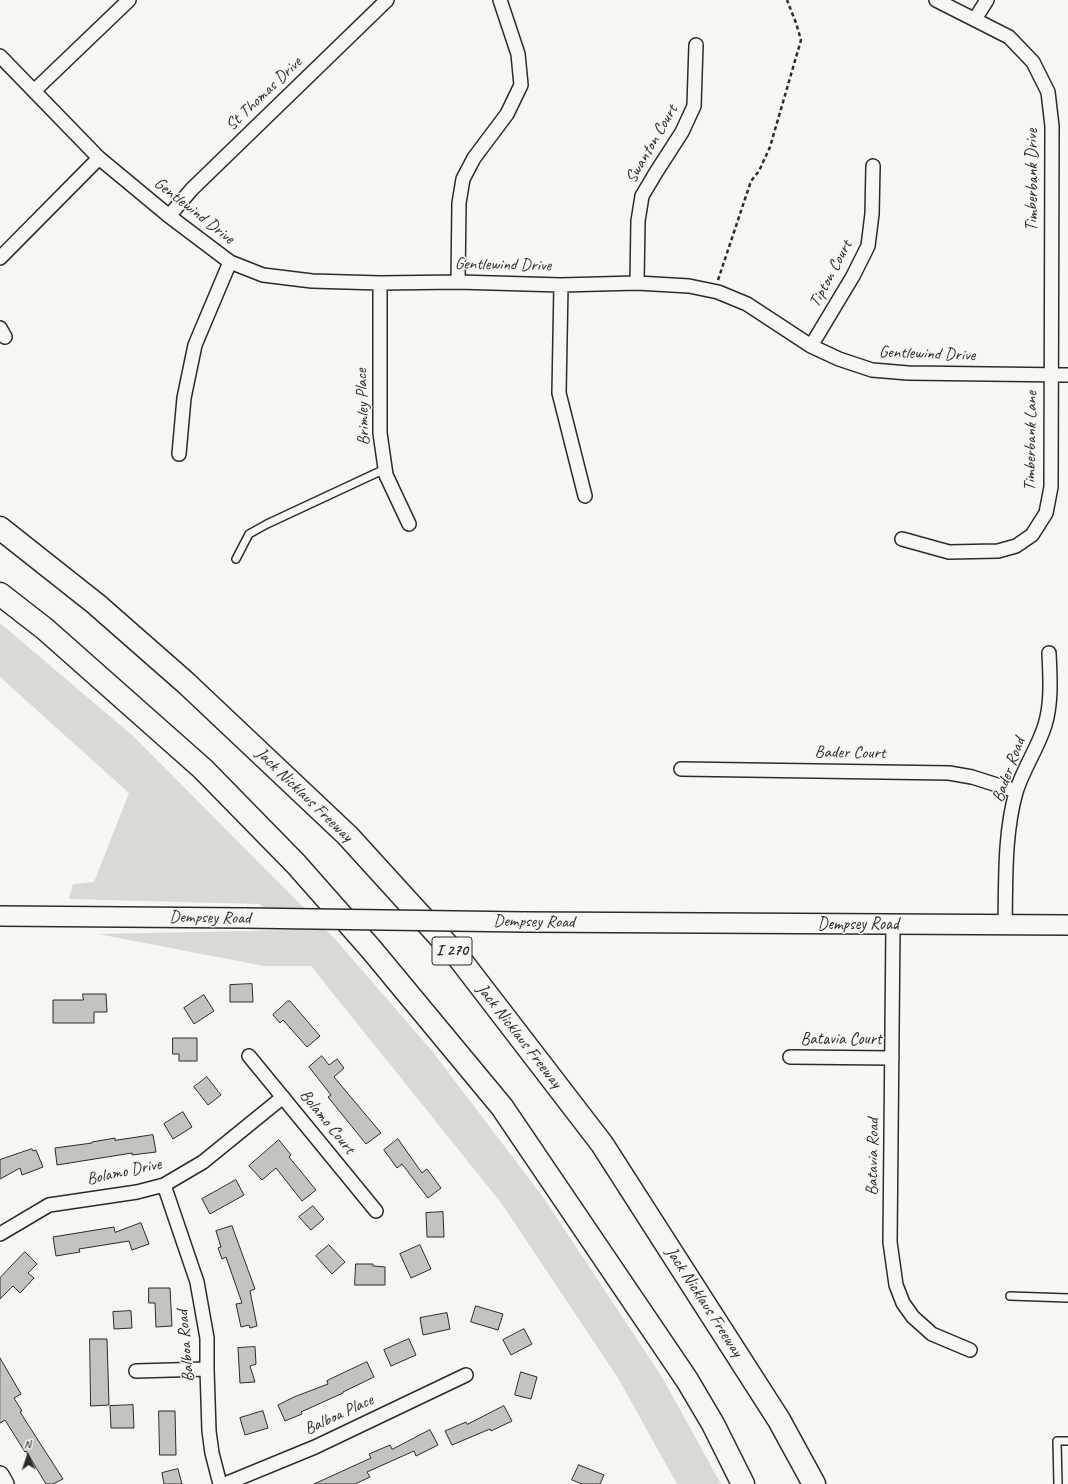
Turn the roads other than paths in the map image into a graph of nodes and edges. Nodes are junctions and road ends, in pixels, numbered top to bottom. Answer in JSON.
{"nodes":[{"id":1,"x":129,"y":0,"type":"edge"},
{"id":2,"x":387,"y":0,"type":"edge"},
{"id":3,"x":500,"y":0,"type":"edge"},
{"id":4,"x":936,"y":0,"type":"edge"},
{"id":5,"x":987,"y":0,"type":"edge"},
{"id":6,"x":975,"y":19,"type":"junction"},
{"id":7,"x":696,"y":45,"type":"dead end"},
{"id":8,"x":0,"y":56,"type":"edge"},
{"id":9,"x":34,"y":91,"type":"junction"},
{"id":10,"x":98,"y":158,"type":"junction"},
{"id":11,"x":873,"y":166,"type":"dead end"},
{"id":12,"x":169,"y":216,"type":"junction"},
{"id":13,"x":0,"y":258,"type":"edge"},
{"id":14,"x":230,"y":262,"type":"junction"},
{"id":15,"x":458,"y":282,"type":"junction"},
{"id":16,"x":638,"y":283,"type":"junction"},
{"id":17,"x":380,"y":284,"type":"junction"},
{"id":18,"x":561,"y":285,"type":"junction"},
{"id":19,"x":811,"y":346,"type":"junction"},
{"id":20,"x":1050,"y":375,"type":"junction"},
{"id":21,"x":1068,"y":375,"type":"edge"},
{"id":22,"x":179,"y":454,"type":"dead end"},
{"id":23,"x":385,"y":469,"type":"junction"},
{"id":24,"x":585,"y":496,"type":"dead end"},
{"id":25,"x":409,"y":524,"type":"dead end"},
{"id":26,"x":0,"y":528,"type":"edge"},
{"id":27,"x":902,"y":539,"type":"dead end"},
{"id":28,"x":236,"y":559,"type":"dead end"},
{"id":29,"x":0,"y":594,"type":"edge"},
{"id":30,"x":1050,"y":653,"type":"dead end"},
{"id":31,"x":681,"y":769,"type":"dead end"},
{"id":32,"x":1016,"y":791,"type":"junction"},
{"id":33,"x":0,"y":916,"type":"edge"},
{"id":34,"x":893,"y":925,"type":"junction"},
{"id":35,"x":1005,"y":925,"type":"junction"},
{"id":36,"x":1068,"y":925,"type":"edge"},
{"id":37,"x":249,"y":1056,"type":"dead end"},
{"id":38,"x":790,"y":1057,"type":"dead end"},
{"id":39,"x":892,"y":1058,"type":"junction"},
{"id":40,"x":283,"y":1097,"type":"junction"},
{"id":41,"x":164,"y":1186,"type":"junction"},
{"id":42,"x":376,"y":1211,"type":"dead end"},
{"id":43,"x":0,"y":1234,"type":"edge"},
{"id":44,"x":1010,"y":1296,"type":"dead end"},
{"id":45,"x":1068,"y":1298,"type":"edge"},
{"id":46,"x":970,"y":1350,"type":"dead end"},
{"id":47,"x":207,"y":1369,"type":"junction"},
{"id":48,"x":136,"y":1371,"type":"dead end"},
{"id":49,"x":466,"y":1375,"type":"dead end"},
{"id":50,"x":1068,"y":1441,"type":"edge"},
{"id":51,"x":0,"y":1475,"type":"edge"},
{"id":52,"x":5,"y":1484,"type":"edge"},
{"id":53,"x":220,"y":1484,"type":"edge"},
{"id":54,"x":225,"y":1484,"type":"edge"},
{"id":55,"x":743,"y":1484,"type":"edge"},
{"id":56,"x":814,"y":1484,"type":"edge"},
{"id":57,"x":1058,"y":1484,"type":"edge"}],
"edges":[{"from":1,"to":9,"type":"street"},
{"from":2,"to":12,"type":"street","name":"St Thomas Drive"},
{"from":3,"to":15,"type":"street"},
{"from":4,"to":6,"type":"street","name":"Timberbank Drive"},
{"from":5,"to":6,"type":"street"},
{"from":6,"to":20,"type":"street","name":"Timberbank Drive"},
{"from":7,"to":16,"type":"street","name":"Swanton Court"},
{"from":8,"to":9,"type":"street","name":"Gentlewind Drive"},
{"from":9,"to":10,"type":"street","name":"Gentlewind Drive"},
{"from":10,"to":12,"type":"street","name":"Gentlewind Drive"},
{"from":10,"to":13,"type":"street"},
{"from":11,"to":19,"type":"street","name":"Tipton Court"},
{"from":12,"to":14,"type":"street","name":"Gentlewind Drive"},
{"from":14,"to":17,"type":"street","name":"Gentlewind Drive"},
{"from":14,"to":22,"type":"street"},
{"from":15,"to":17,"type":"street","name":"Gentlewind Drive"},
{"from":15,"to":18,"type":"street","name":"Gentlewind Drive"},
{"from":16,"to":18,"type":"street","name":"Gentlewind Drive"},
{"from":16,"to":19,"type":"street","name":"Gentlewind Drive"},
{"from":17,"to":23,"type":"street","name":"Brimley Place"},
{"from":18,"to":24,"type":"street"},
{"from":19,"to":20,"type":"street","name":"Gentlewind Drive"},
{"from":20,"to":21,"type":"street","name":"Gentlewind Drive"},
{"from":20,"to":27,"type":"street","name":"Timberbank Lane"},
{"from":23,"to":25,"type":"street","name":"Brimley Place"},
{"from":23,"to":28,"type":"lane"},
{"from":26,"to":56,"type":"highway","name":"Jack Nicklaus Freeway","number":"I 270"},
{"from":29,"to":55,"type":"highway"},
{"from":30,"to":32,"type":"street","name":"Bader Road"},
{"from":31,"to":32,"type":"street","name":"Bader Court"},
{"from":32,"to":35,"type":"street","name":"Bader Road"},
{"from":33,"to":34,"type":"main road","name":"Dempsey Road","bridge":true},
{"from":34,"to":35,"type":"main road","name":"Dempsey Road"},
{"from":34,"to":39,"type":"street","name":"Batavia Road"},
{"from":35,"to":36,"type":"main road","name":"Dempsey Road"},
{"from":37,"to":40,"type":"street","name":"Bolamo Court"},
{"from":38,"to":39,"type":"street","name":"Batavia Court"},
{"from":39,"to":46,"type":"street","name":"Batavia Road"},
{"from":40,"to":41,"type":"street","name":"Bolamo Drive"},
{"from":40,"to":42,"type":"street","name":"Bolamo Court"},
{"from":41,"to":43,"type":"street","name":"Bolamo Drive"},
{"from":41,"to":47,"type":"street","name":"Balboa Road"},
{"from":44,"to":45,"type":"lane"},
{"from":47,"to":48,"type":"street"},
{"from":47,"to":53,"type":"street","name":"Balboa Road"},
{"from":49,"to":54,"type":"street","name":"Balboa Place"},
{"from":50,"to":57,"type":"lane"},
{"from":51,"to":52,"type":"street"}]}
